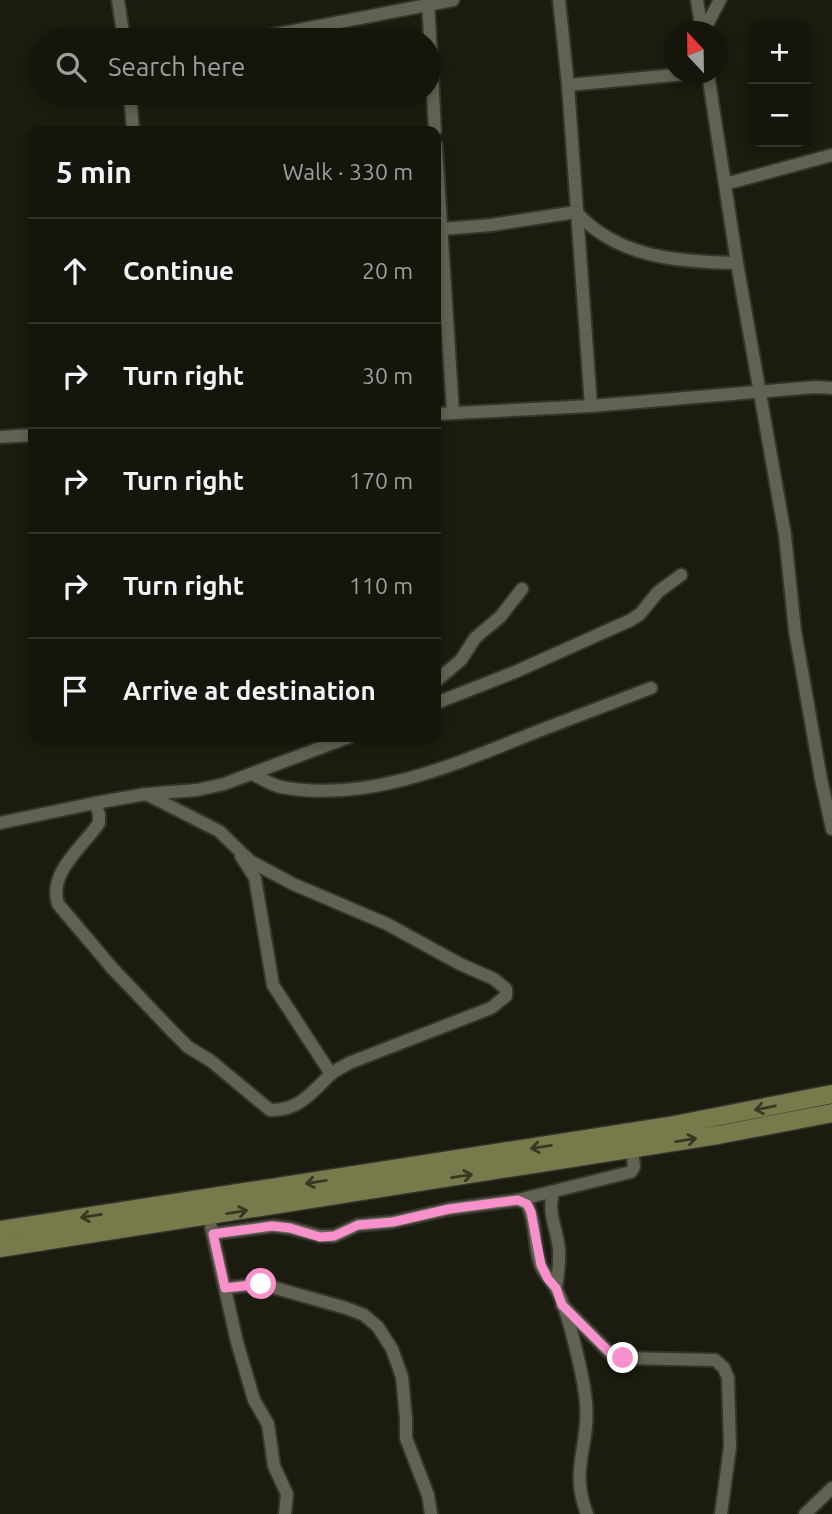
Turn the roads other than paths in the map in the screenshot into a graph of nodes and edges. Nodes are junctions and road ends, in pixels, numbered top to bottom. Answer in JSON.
{"nodes":[{"id":1,"x":118,"y":0,"type":"edge"},
{"id":2,"x":453,"y":0,"type":"edge"},
{"id":3,"x":559,"y":0,"type":"edge"},
{"id":4,"x":697,"y":0,"type":"edge"},
{"id":5,"x":720,"y":0,"type":"edge"},
{"id":6,"x":428,"y":2,"type":"edge"},
{"id":7,"x":700,"y":21,"type":"edge"},
{"id":8,"x":708,"y":21,"type":"edge"},
{"id":9,"x":122,"y":28,"type":"edge"},
{"id":10,"x":304,"y":28,"type":"edge"},
{"id":11,"x":429,"y":28,"type":"edge"},
{"id":12,"x":664,"y":76,"type":"edge"},
{"id":13,"x":709,"y":84,"type":"edge"},
{"id":14,"x":568,"y":85,"type":"junction"},
{"id":15,"x":131,"y":105,"type":"edge"},
{"id":16,"x":434,"y":105,"type":"edge"},
{"id":17,"x":133,"y":126,"type":"edge"},
{"id":18,"x":435,"y":126,"type":"edge"},
{"id":19,"x":832,"y":155,"type":"edge"},
{"id":20,"x":724,"y":184,"type":"junction"},
{"id":21,"x":576,"y":212,"type":"junction"},
{"id":22,"x":441,"y":216,"type":"edge"},
{"id":23,"x":442,"y":229,"type":"junction"},
{"id":24,"x":441,"y":252,"type":"edge"},
{"id":25,"x":737,"y":263,"type":"junction"},
{"id":26,"x":441,"y":287,"type":"edge"},
{"id":27,"x":832,"y":388,"type":"edge"},
{"id":28,"x":760,"y":392,"type":"junction"},
{"id":29,"x":591,"y":406,"type":"junction"},
{"id":30,"x":441,"y":414,"type":"edge"},
{"id":31,"x":453,"y":414,"type":"junction"},
{"id":32,"x":28,"y":435,"type":"edge"},
{"id":33,"x":0,"y":437,"type":"edge"},
{"id":34,"x":681,"y":575,"type":"dead end"},
{"id":35,"x":522,"y":589,"type":"dead end"},
{"id":36,"x":441,"y":677,"type":"edge"},
{"id":37,"x":651,"y":688,"type":"dead end"},
{"id":38,"x":441,"y":701,"type":"edge"},
{"id":39,"x":336,"y":742,"type":"edge"},
{"id":40,"x":252,"y":774,"type":"junction"},
{"id":41,"x":146,"y":794,"type":"junction"},
{"id":42,"x":95,"y":803,"type":"junction"},
{"id":43,"x":0,"y":823,"type":"edge"},
{"id":44,"x":832,"y":829,"type":"edge"},
{"id":45,"x":235,"y":847,"type":"junction"},
{"id":46,"x":331,"y":1074,"type":"junction"},
{"id":47,"x":832,"y":1094,"type":"edge"},
{"id":48,"x":832,"y":1113,"type":"edge"},
{"id":49,"x":632,"y":1149,"type":"junction"},
{"id":50,"x":553,"y":1193,"type":"junction"},
{"id":51,"x":518,"y":1200,"type":"junction"},
{"id":52,"x":211,"y":1225,"type":"junction"},
{"id":53,"x":0,"y":1230,"type":"edge"},
{"id":54,"x":0,"y":1248,"type":"edge"},
{"id":55,"x":225,"y":1288,"type":"junction"},
{"id":56,"x":556,"y":1288,"type":"junction"},
{"id":57,"x":562,"y":1305,"type":"junction"},
{"id":58,"x":832,"y":1488,"type":"edge"},
{"id":59,"x":725,"y":1510,"type":"edge"},
{"id":60,"x":285,"y":1514,"type":"edge"},
{"id":61,"x":431,"y":1514,"type":"edge"},
{"id":62,"x":587,"y":1514,"type":"edge"},
{"id":63,"x":805,"y":1514,"type":"edge"}],
"edges":[{"from":1,"to":9,"type":"street"},
{"from":2,"to":6,"type":"street"},
{"from":3,"to":14,"type":"street"},
{"from":4,"to":7,"type":"street"},
{"from":5,"to":8,"type":"street"},
{"from":6,"to":10,"type":"street"},
{"from":6,"to":11,"type":"street"},
{"from":12,"to":14,"type":"street"},
{"from":13,"to":20,"type":"street"},
{"from":14,"to":21,"type":"street"},
{"from":15,"to":17,"type":"street"},
{"from":16,"to":18,"type":"street"},
{"from":19,"to":20,"type":"street"},
{"from":20,"to":25,"type":"street"},
{"from":21,"to":23,"type":"street"},
{"from":21,"to":25,"type":"street"},
{"from":21,"to":29,"type":"street"},
{"from":22,"to":23,"type":"street"},
{"from":23,"to":24,"type":"street"},
{"from":25,"to":28,"type":"street"},
{"from":26,"to":31,"type":"street"},
{"from":27,"to":28,"type":"street"},
{"from":28,"to":29,"type":"street"},
{"from":28,"to":44,"type":"street"},
{"from":29,"to":31,"type":"street"},
{"from":30,"to":31,"type":"street"},
{"from":32,"to":33,"type":"street"},
{"from":34,"to":38,"type":"street"},
{"from":35,"to":36,"type":"street"},
{"from":37,"to":40,"type":"street"},
{"from":39,"to":40,"type":"street"},
{"from":40,"to":41,"type":"street"},
{"from":41,"to":42,"type":"street"},
{"from":41,"to":45,"type":"street"},
{"from":42,"to":43,"type":"street"},
{"from":42,"to":46,"type":"street"},
{"from":45,"to":46,"type":"street"},
{"from":45,"to":46,"type":"street"},
{"from":47,"to":53,"type":"main road","one_way":true},
{"from":49,"to":48,"type":"main road","one_way":true},
{"from":49,"to":50,"type":"street"},
{"from":52,"to":49,"type":"main road","one_way":true},
{"from":50,"to":51,"type":"street"},
{"from":50,"to":56,"type":"street"},
{"from":51,"to":52,"type":"street"},
{"from":51,"to":56,"type":"street"},
{"from":52,"to":54,"type":"main road"},
{"from":52,"to":55,"type":"street"},
{"from":55,"to":60,"type":"street"},
{"from":55,"to":61,"type":"street"},
{"from":56,"to":57,"type":"street"},
{"from":57,"to":59,"type":"street"},
{"from":57,"to":62,"type":"street"},
{"from":58,"to":63,"type":"street"}]}
